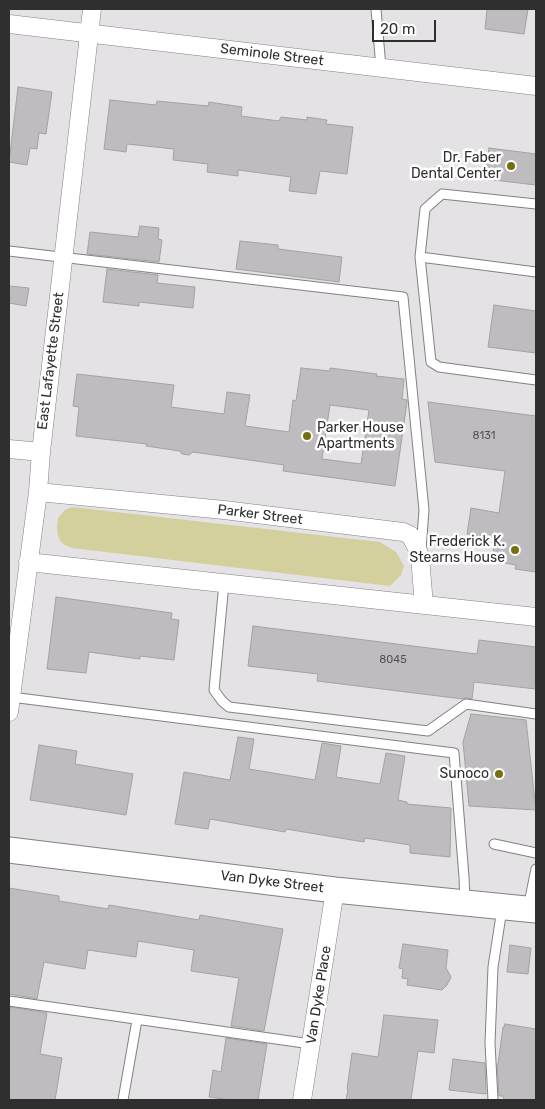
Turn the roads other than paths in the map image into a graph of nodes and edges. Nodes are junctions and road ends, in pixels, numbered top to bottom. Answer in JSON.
{"nodes":[{"id":1,"x":92,"y":9,"type":"edge"},
{"id":2,"x":376,"y":9,"type":"edge"},
{"id":3,"x":9,"y":24,"type":"edge"},
{"id":4,"x":89,"y":34,"type":"junction"},
{"id":5,"x":382,"y":68,"type":"junction"},
{"id":6,"x":536,"y":86,"type":"edge"},
{"id":7,"x":536,"y":204,"type":"edge"},
{"id":8,"x":9,"y":251,"type":"edge"},
{"id":9,"x":420,"y":257,"type":"junction"},
{"id":10,"x":64,"y":258,"type":"junction"},
{"id":11,"x":536,"y":272,"type":"edge"},
{"id":12,"x":536,"y":380,"type":"edge"},
{"id":13,"x":9,"y":448,"type":"edge"},
{"id":14,"x":41,"y":452,"type":"junction"},
{"id":15,"x":38,"y":492,"type":"junction"},
{"id":16,"x":420,"y":557,"type":"junction"},
{"id":17,"x":28,"y":562,"type":"junction"},
{"id":18,"x":224,"y":583,"type":"junction"},
{"id":19,"x":424,"y":605,"type":"junction"},
{"id":20,"x":536,"y":617,"type":"edge"},
{"id":21,"x":13,"y":647,"type":"edge"},
{"id":22,"x":10,"y":705,"type":"edge"},
{"id":23,"x":536,"y":714,"type":"edge"},
{"id":24,"x":494,"y":844,"type":"dead end"},
{"id":25,"x":9,"y":850,"type":"edge"},
{"id":26,"x":536,"y":853,"type":"edge"},
{"id":27,"x":536,"y":869,"type":"edge"},
{"id":28,"x":335,"y":890,"type":"junction"},
{"id":29,"x":465,"y":903,"type":"junction"},
{"id":30,"x":503,"y":907,"type":"junction"},
{"id":31,"x":532,"y":910,"type":"edge"},
{"id":32,"x":9,"y":1001,"type":"edge"},
{"id":33,"x":137,"y":1020,"type":"junction"},
{"id":34,"x":311,"y":1044,"type":"junction"},
{"id":35,"x":123,"y":1100,"type":"edge"},
{"id":36,"x":302,"y":1100,"type":"edge"},
{"id":37,"x":494,"y":1100,"type":"edge"}],
"edges":[{"from":1,"to":4,"type":"street","name":"East Lafayette Street"},
{"from":2,"to":5,"type":"lane"},
{"from":3,"to":4,"type":"street","name":"Seminole Street"},
{"from":4,"to":5,"type":"street","name":"Seminole Street"},
{"from":4,"to":10,"type":"street","name":"East Lafayette Street"},
{"from":5,"to":6,"type":"street","name":"Seminole Street"},
{"from":7,"to":9,"type":"lane"},
{"from":8,"to":10,"type":"lane"},
{"from":9,"to":11,"type":"lane"},
{"from":9,"to":12,"type":"lane"},
{"from":10,"to":14,"type":"street","name":"East Lafayette Street"},
{"from":10,"to":16,"type":"lane"},
{"from":13,"to":14,"type":"street"},
{"from":14,"to":15,"type":"street","name":"East Lafayette Street"},
{"from":15,"to":16,"type":"street","name":"Parker Street"},
{"from":15,"to":17,"type":"street","name":"East Lafayette Street"},
{"from":16,"to":19,"type":"street","name":"Parker Street"},
{"from":17,"to":18,"type":"street"},
{"from":17,"to":21,"type":"street","name":"East Lafayette Street"},
{"from":18,"to":19,"type":"street"},
{"from":18,"to":23,"type":"lane"},
{"from":19,"to":20,"type":"street"},
{"from":21,"to":22,"type":"street","name":"East Lafayette Street"},
{"from":22,"to":29,"type":"lane"},
{"from":24,"to":26,"type":"lane"},
{"from":25,"to":28,"type":"main road","name":"Van Dyke Street"},
{"from":27,"to":31,"type":"lane"},
{"from":28,"to":29,"type":"main road","name":"Van Dyke Street"},
{"from":28,"to":34,"type":"street","name":"Van Dyke Place"},
{"from":29,"to":30,"type":"main road","name":"Van Dyke Street"},
{"from":30,"to":31,"type":"main road","name":"Van Dyke Street"},
{"from":30,"to":37,"type":"lane"},
{"from":32,"to":33,"type":"lane"},
{"from":33,"to":34,"type":"lane"},
{"from":33,"to":35,"type":"lane"},
{"from":34,"to":36,"type":"street","name":"Van Dyke Place"}]}
